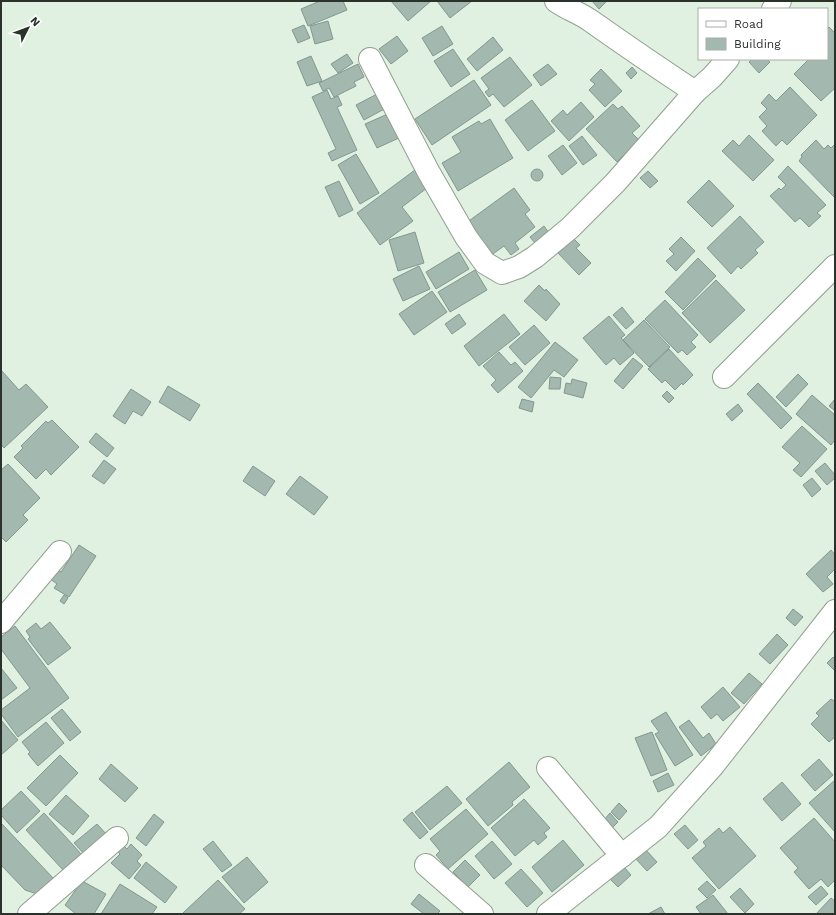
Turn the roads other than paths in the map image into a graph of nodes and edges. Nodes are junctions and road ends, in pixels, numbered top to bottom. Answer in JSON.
{"nodes":[{"id":1,"x":556,"y":1,"type":"edge"},
{"id":2,"x":370,"y":59,"type":"dead end"},
{"id":3,"x":727,"y":60,"type":"edge"},
{"id":4,"x":695,"y":92,"type":"junction"},
{"id":5,"x":835,"y":266,"type":"edge"},
{"id":6,"x":724,"y":377,"type":"dead end"},
{"id":7,"x":60,"y":552,"type":"dead end"},
{"id":8,"x":835,"y":611,"type":"edge"},
{"id":9,"x":1,"y":622,"type":"edge"},
{"id":10,"x":548,"y":768,"type":"dead end"},
{"id":11,"x":117,"y":838,"type":"dead end"},
{"id":12,"x":622,"y":856,"type":"junction"},
{"id":13,"x":426,"y":865,"type":"dead end"},
{"id":14,"x":29,"y":914,"type":"edge"},
{"id":15,"x":482,"y":914,"type":"edge"},
{"id":16,"x":548,"y":914,"type":"edge"}],
"edges":[{"from":1,"to":4,"type":"street"},
{"from":2,"to":4,"type":"street"},
{"from":3,"to":4,"type":"street"},
{"from":5,"to":6,"type":"street"},
{"from":7,"to":9,"type":"street"},
{"from":8,"to":12,"type":"street"},
{"from":10,"to":12,"type":"street"},
{"from":11,"to":14,"type":"street"},
{"from":12,"to":16,"type":"street"},
{"from":13,"to":15,"type":"street"}]}
